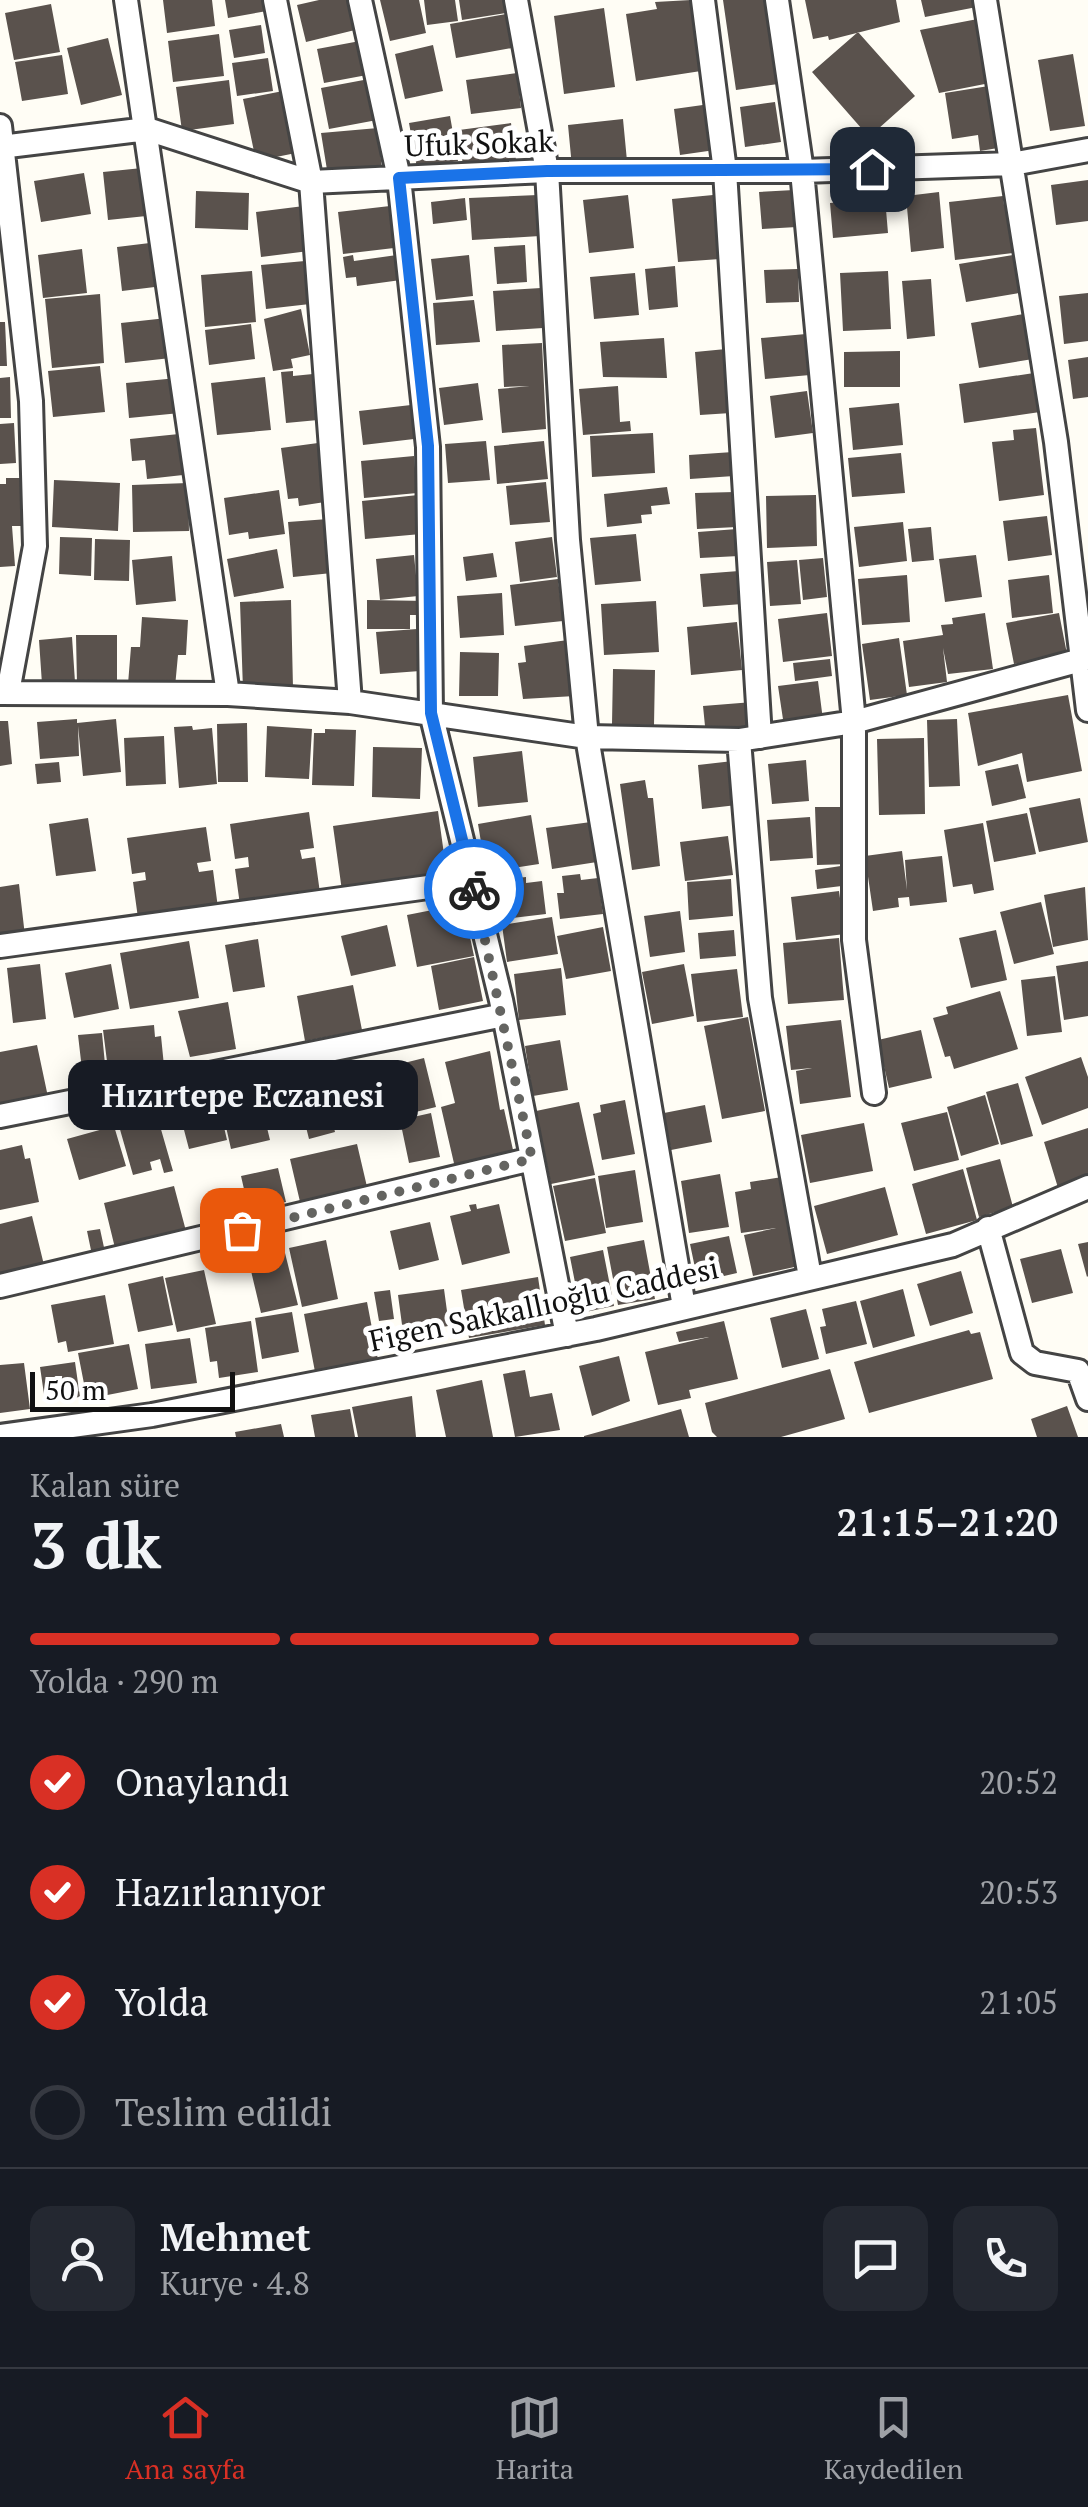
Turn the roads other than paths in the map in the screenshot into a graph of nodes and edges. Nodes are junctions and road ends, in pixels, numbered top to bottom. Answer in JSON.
{"nodes":[{"id":1,"x":126,"y":0,"type":"edge"},
{"id":2,"x":275,"y":0,"type":"edge"},
{"id":3,"x":360,"y":0,"type":"edge"},
{"id":4,"x":516,"y":0,"type":"edge"},
{"id":5,"x":703,"y":0,"type":"edge"},
{"id":6,"x":777,"y":0,"type":"edge"},
{"id":7,"x":985,"y":0,"type":"edge"},
{"id":8,"x":147,"y":128,"type":"junction"},
{"id":9,"x":1,"y":140,"type":"edge"},
{"id":10,"x":1088,"y":150,"type":"edge"},
{"id":11,"x":1012,"y":164,"type":"junction"},
{"id":12,"x":547,"y":171,"type":"junction"},
{"id":13,"x":725,"y":171,"type":"junction"},
{"id":14,"x":802,"y":171,"type":"junction"},
{"id":15,"x":399,"y":178,"type":"junction"},
{"id":16,"x":312,"y":182,"type":"junction"},
{"id":17,"x":1085,"y":658,"type":"edge"},
{"id":18,"x":4,"y":692,"type":"edge"},
{"id":19,"x":228,"y":694,"type":"junction"},
{"id":20,"x":350,"y":702,"type":"junction"},
{"id":21,"x":1088,"y":710,"type":"edge"},
{"id":22,"x":431,"y":713,"type":"junction"},
{"id":23,"x":854,"y":722,"type":"junction"},
{"id":24,"x":588,"y":737,"type":"junction"},
{"id":25,"x":749,"y":739,"type":"junction"},
{"id":26,"x":472,"y":881,"type":"junction"},
{"id":27,"x":0,"y":946,"type":"edge"},
{"id":28,"x":504,"y":1015,"type":"junction"},
{"id":29,"x":874,"y":1092,"type":"dead end"},
{"id":30,"x":0,"y":1116,"type":"edge"},
{"id":31,"x":532,"y":1159,"type":"junction"},
{"id":32,"x":1088,"y":1187,"type":"edge"},
{"id":33,"x":988,"y":1228,"type":"junction"},
{"id":34,"x":810,"y":1276,"type":"junction"},
{"id":35,"x":0,"y":1286,"type":"edge"},
{"id":36,"x":684,"y":1307,"type":"junction"},
{"id":37,"x":566,"y":1335,"type":"junction"},
{"id":38,"x":1088,"y":1399,"type":"edge"},
{"id":39,"x":66,"y":1432,"type":"edge"},
{"id":40,"x":0,"y":1436,"type":"edge"}],
"edges":[{"from":1,"to":8,"type":"street"},
{"from":2,"to":16,"type":"street"},
{"from":3,"to":15,"type":"street"},
{"from":4,"to":12,"type":"street"},
{"from":5,"to":13,"type":"street"},
{"from":6,"to":14,"type":"street"},
{"from":7,"to":11,"type":"street"},
{"from":8,"to":9,"type":"street","name":"Ufuk Sokak"},
{"from":8,"to":16,"type":"street","name":"Ufuk Sokak"},
{"from":8,"to":19,"type":"street"},
{"from":9,"to":18,"type":"street"},
{"from":10,"to":11,"type":"street","name":"Ufuk Sokak"},
{"from":11,"to":14,"type":"street","name":"Ufuk Sokak"},
{"from":11,"to":17,"type":"street"},
{"from":12,"to":13,"type":"street","name":"Ufuk Sokak"},
{"from":12,"to":15,"type":"street","name":"Ufuk Sokak"},
{"from":12,"to":24,"type":"street"},
{"from":13,"to":14,"type":"street","name":"Ufuk Sokak"},
{"from":13,"to":25,"type":"street"},
{"from":14,"to":23,"type":"street"},
{"from":15,"to":16,"type":"street","name":"Ufuk Sokak"},
{"from":15,"to":22,"type":"street"},
{"from":16,"to":20,"type":"street"},
{"from":17,"to":21,"type":"street"},
{"from":17,"to":23,"type":"street"},
{"from":18,"to":19,"type":"street"},
{"from":19,"to":20,"type":"street"},
{"from":20,"to":22,"type":"street"},
{"from":22,"to":24,"type":"street"},
{"from":22,"to":26,"type":"street"},
{"from":23,"to":25,"type":"street"},
{"from":23,"to":29,"type":"street"},
{"from":24,"to":25,"type":"street"},
{"from":24,"to":36,"type":"street"},
{"from":25,"to":34,"type":"street"},
{"from":26,"to":27,"type":"street"},
{"from":26,"to":28,"type":"street"},
{"from":28,"to":30,"type":"street"},
{"from":28,"to":31,"type":"street"},
{"from":31,"to":35,"type":"street"},
{"from":31,"to":37,"type":"street"},
{"from":32,"to":33,"type":"street","name":"Figen Sakkallıoğlu Caddesi"},
{"from":33,"to":34,"type":"street","name":"Figen Sakkallıoğlu Caddesi"},
{"from":33,"to":38,"type":"street"},
{"from":34,"to":36,"type":"street","name":"Figen Sakkallıoğlu Caddesi"},
{"from":36,"to":37,"type":"street","name":"Figen Sakkallıoğlu Caddesi"},
{"from":37,"to":39,"type":"street","name":"Figen Sakkallıoğlu Caddesi"},
{"from":39,"to":40,"type":"street","name":"Figen Sakkallıoğlu Caddesi"}]}
